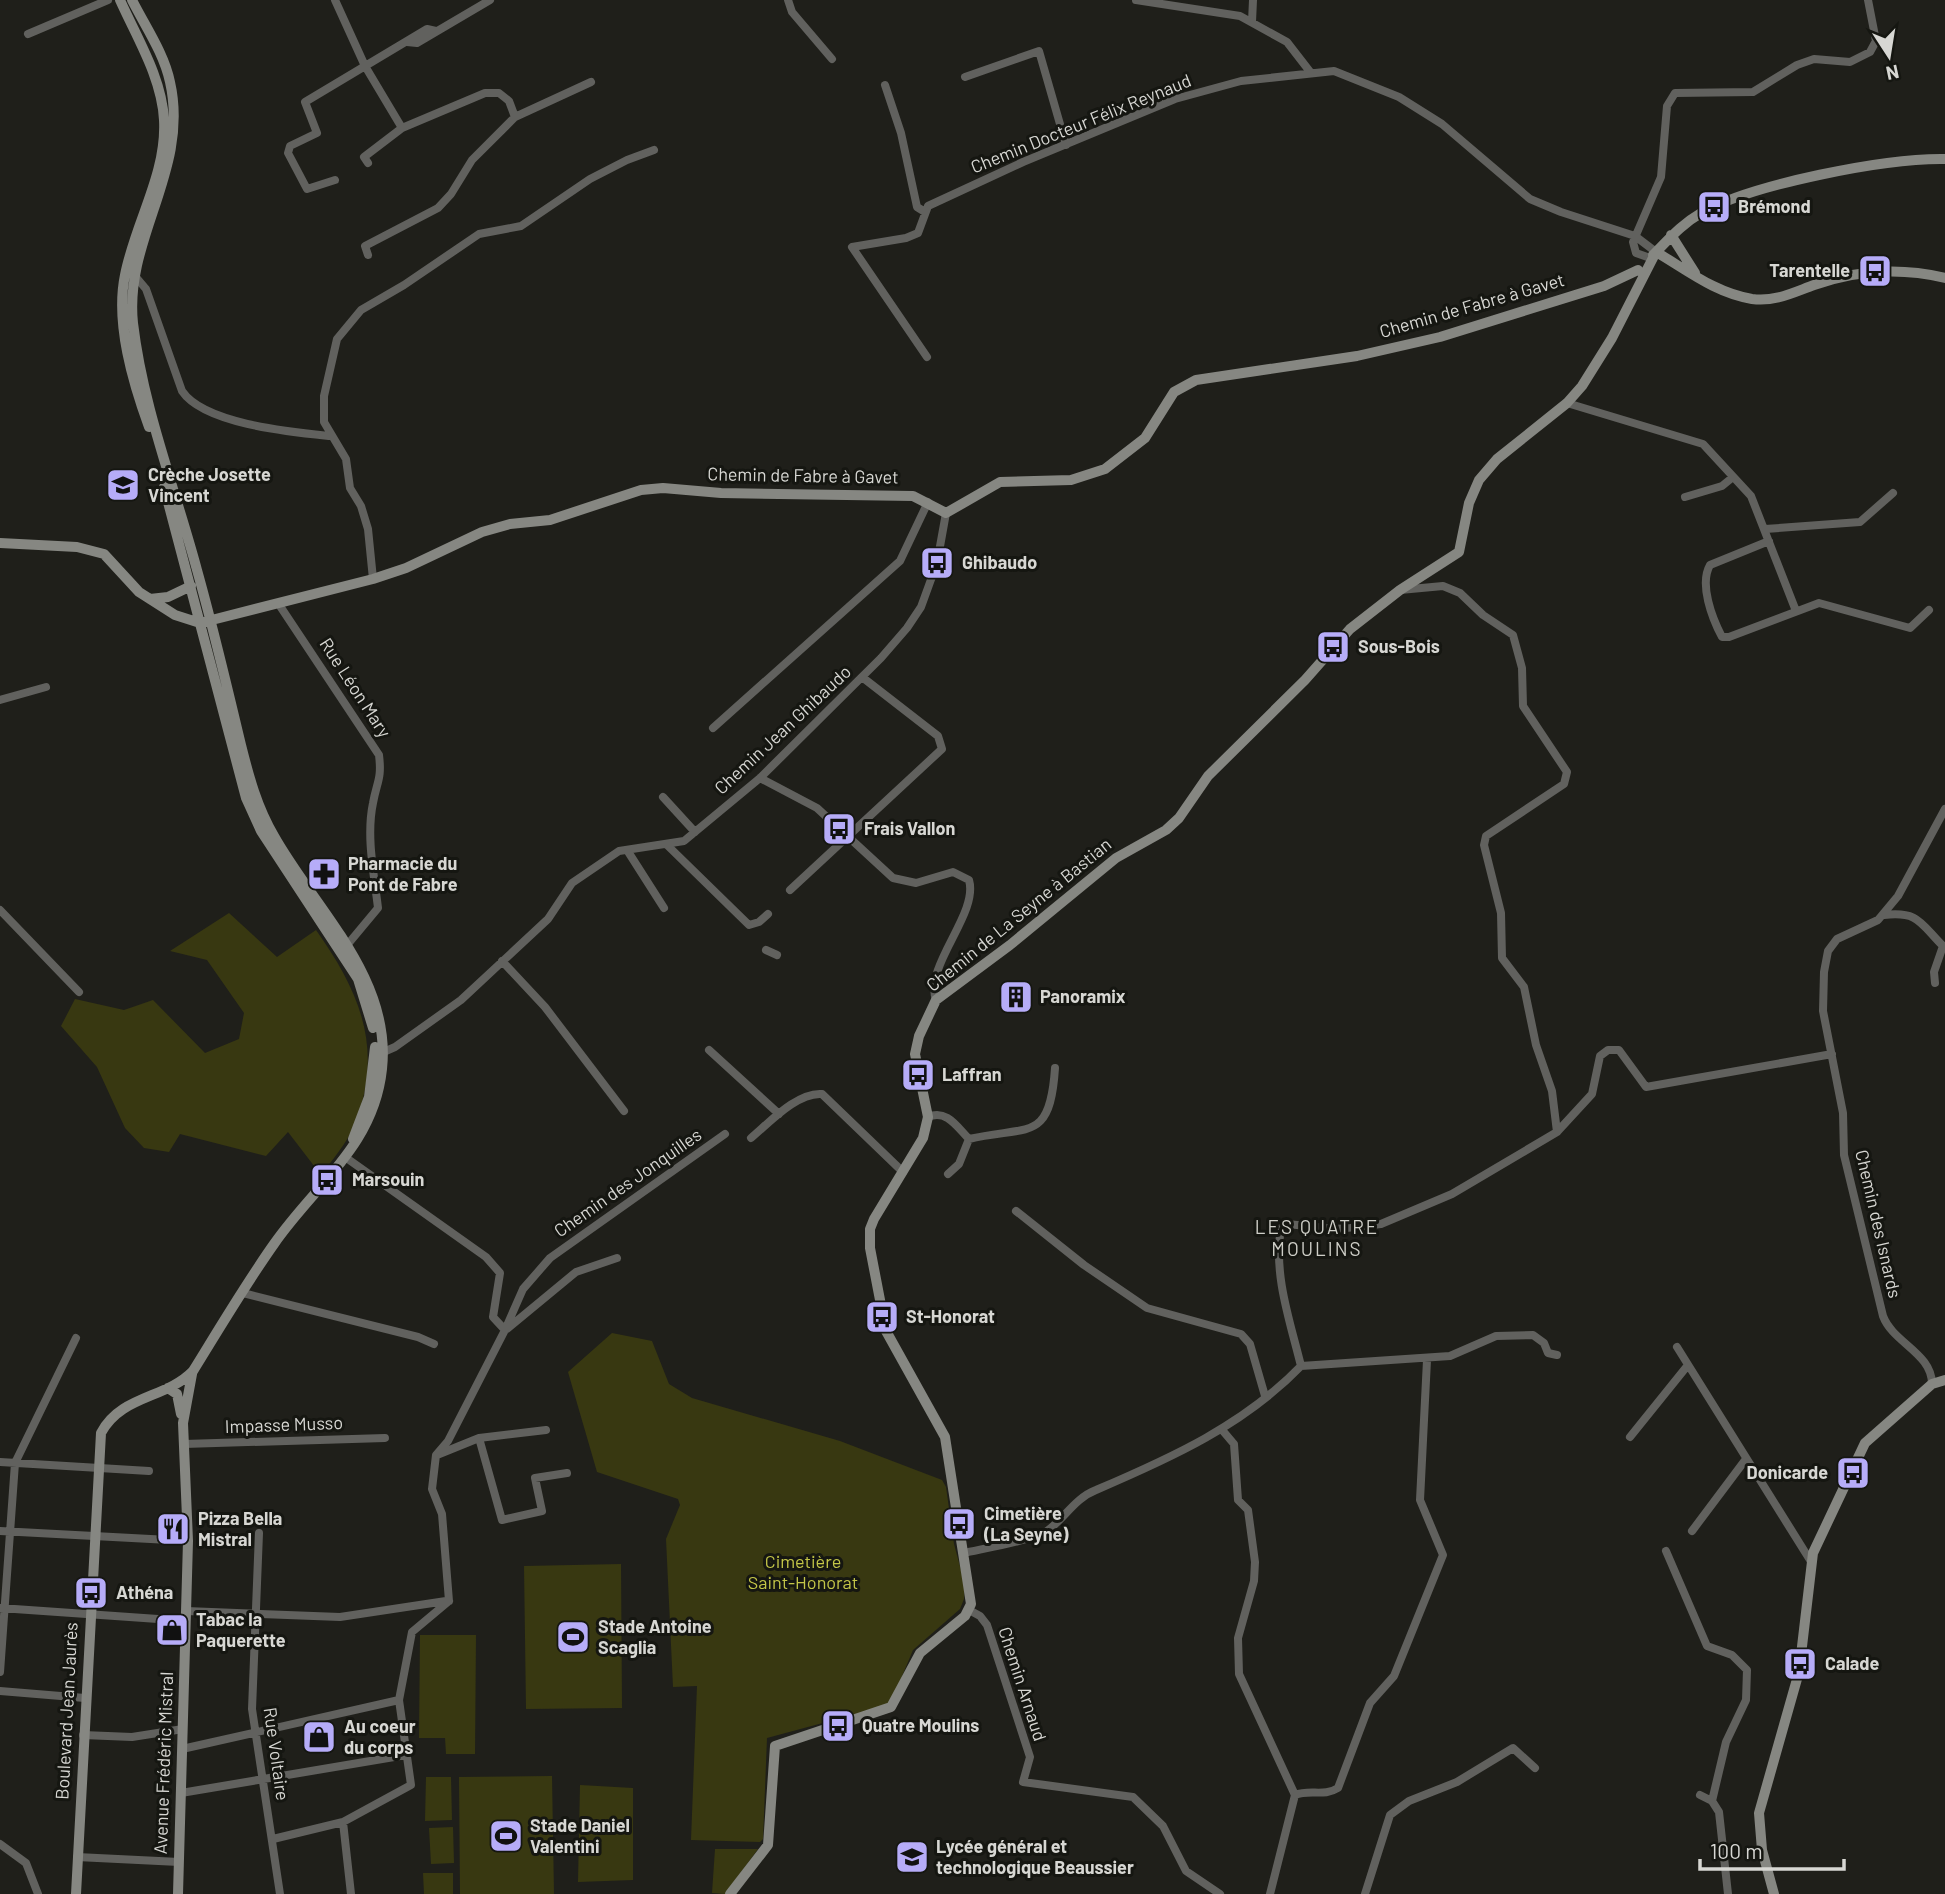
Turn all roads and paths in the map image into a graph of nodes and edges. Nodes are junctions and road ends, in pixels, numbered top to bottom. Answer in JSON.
{"nodes":[{"id":1,"x":108,"y":0,"type":"edge"},
{"id":2,"x":120,"y":0,"type":"edge"},
{"id":3,"x":132,"y":0,"type":"edge"},
{"id":4,"x":335,"y":0,"type":"edge"},
{"id":5,"x":490,"y":0,"type":"edge"},
{"id":6,"x":788,"y":0,"type":"edge"},
{"id":7,"x":1136,"y":0,"type":"edge"},
{"id":8,"x":1253,"y":0,"type":"edge"},
{"id":9,"x":1868,"y":0,"type":"edge"},
{"id":10,"x":1252,"y":22,"type":"junction"},
{"id":11,"x":28,"y":34,"type":"dead end"},
{"id":12,"x":832,"y":59,"type":"dead end"},
{"id":13,"x":365,"y":66,"type":"junction"},
{"id":14,"x":1311,"y":73,"type":"junction"},
{"id":15,"x":965,"y":78,"type":"dead end"},
{"id":16,"x":591,"y":82,"type":"dead end"},
{"id":17,"x":885,"y":85,"type":"dead end"},
{"id":18,"x":515,"y":117,"type":"junction"},
{"id":19,"x":402,"y":128,"type":"junction"},
{"id":20,"x":1066,"y":145,"type":"junction"},
{"id":21,"x":654,"y":150,"type":"dead end"},
{"id":22,"x":1945,"y":159,"type":"edge"},
{"id":23,"x":368,"y":163,"type":"dead end"},
{"id":24,"x":335,"y":180,"type":"dead end"},
{"id":25,"x":925,"y":212,"type":"junction"},
{"id":26,"x":1671,"y":235,"type":"junction"},
{"id":27,"x":1635,"y":236,"type":"junction"},
{"id":28,"x":368,"y":255,"type":"dead end"},
{"id":29,"x":1653,"y":256,"type":"junction"},
{"id":30,"x":1638,"y":270,"type":"junction"},
{"id":31,"x":135,"y":276,"type":"junction"},
{"id":32,"x":1945,"y":278,"type":"edge"},
{"id":33,"x":1704,"y":282,"type":"junction"},
{"id":34,"x":1636,"y":284,"type":"junction"},
{"id":35,"x":1604,"y":286,"type":"junction"},
{"id":36,"x":927,"y":356,"type":"dead end"},
{"id":37,"x":1567,"y":403,"type":"junction"},
{"id":38,"x":330,"y":436,"type":"junction"},
{"id":39,"x":1733,"y":477,"type":"junction"},
{"id":40,"x":1893,"y":493,"type":"dead end"},
{"id":41,"x":1685,"y":497,"type":"dead end"},
{"id":42,"x":928,"y":502,"type":"junction"},
{"id":43,"x":946,"y":513,"type":"junction"},
{"id":44,"x":1765,"y":529,"type":"junction"},
{"id":45,"x":1769,"y":541,"type":"junction"},
{"id":46,"x":0,"y":543,"type":"edge"},
{"id":47,"x":373,"y":579,"type":"junction"},
{"id":48,"x":191,"y":586,"type":"junction"},
{"id":49,"x":1399,"y":590,"type":"junction"},
{"id":50,"x":175,"y":594,"type":"junction"},
{"id":51,"x":150,"y":599,"type":"junction"},
{"id":52,"x":278,"y":603,"type":"junction"},
{"id":53,"x":1929,"y":610,"type":"dead end"},
{"id":54,"x":1796,"y":611,"type":"junction"},
{"id":55,"x":175,"y":615,"type":"junction"},
{"id":56,"x":205,"y":622,"type":"junction"},
{"id":57,"x":862,"y":677,"type":"junction"},
{"id":58,"x":46,"y":687,"type":"dead end"},
{"id":59,"x":0,"y":700,"type":"edge"},
{"id":60,"x":713,"y":728,"type":"dead end"},
{"id":61,"x":760,"y":778,"type":"junction"},
{"id":62,"x":663,"y":797,"type":"dead end"},
{"id":63,"x":1945,"y":809,"type":"edge"},
{"id":64,"x":695,"y":832,"type":"junction"},
{"id":65,"x":847,"y":837,"type":"junction"},
{"id":66,"x":666,"y":844,"type":"junction"},
{"id":67,"x":627,"y":850,"type":"junction"},
{"id":68,"x":790,"y":890,"type":"dead end"},
{"id":69,"x":664,"y":908,"type":"dead end"},
{"id":70,"x":0,"y":909,"type":"edge"},
{"id":71,"x":768,"y":914,"type":"dead end"},
{"id":72,"x":1884,"y":915,"type":"junction"},
{"id":73,"x":344,"y":949,"type":"junction"},
{"id":74,"x":766,"y":950,"type":"dead end"},
{"id":75,"x":777,"y":955,"type":"dead end"},
{"id":76,"x":502,"y":961,"type":"junction"},
{"id":77,"x":1936,"y":983,"type":"dead end"},
{"id":78,"x":79,"y":992,"type":"dead end"},
{"id":79,"x":936,"y":1000,"type":"junction"},
{"id":80,"x":709,"y":1050,"type":"dead end"},
{"id":81,"x":379,"y":1054,"type":"junction"},
{"id":82,"x":1832,"y":1054,"type":"junction"},
{"id":83,"x":1055,"y":1068,"type":"dead end"},
{"id":84,"x":624,"y":1111,"type":"dead end"},
{"id":85,"x":779,"y":1114,"type":"junction"},
{"id":86,"x":928,"y":1117,"type":"junction"},
{"id":87,"x":1557,"y":1132,"type":"junction"},
{"id":88,"x":725,"y":1134,"type":"dead end"},
{"id":89,"x":751,"y":1138,"type":"dead end"},
{"id":90,"x":970,"y":1139,"type":"junction"},
{"id":91,"x":345,"y":1157,"type":"junction"},
{"id":92,"x":904,"y":1171,"type":"junction"},
{"id":93,"x":948,"y":1174,"type":"dead end"},
{"id":94,"x":1016,"y":1211,"type":"dead end"},
{"id":95,"x":617,"y":1258,"type":"dead end"},
{"id":96,"x":243,"y":1293,"type":"junction"},
{"id":97,"x":505,"y":1330,"type":"junction"},
{"id":98,"x":76,"y":1338,"type":"dead end"},
{"id":99,"x":434,"y":1345,"type":"dead end"},
{"id":100,"x":1677,"y":1347,"type":"dead end"},
{"id":101,"x":1557,"y":1355,"type":"dead end"},
{"id":102,"x":1427,"y":1360,"type":"junction"},
{"id":103,"x":1688,"y":1365,"type":"junction"},
{"id":104,"x":1301,"y":1366,"type":"junction"},
{"id":105,"x":193,"y":1371,"type":"junction"},
{"id":106,"x":1945,"y":1380,"type":"edge"},
{"id":107,"x":1932,"y":1384,"type":"junction"},
{"id":108,"x":168,"y":1388,"type":"junction"},
{"id":109,"x":1265,"y":1396,"type":"junction"},
{"id":110,"x":183,"y":1423,"type":"junction"},
{"id":111,"x":546,"y":1430,"type":"dead end"},
{"id":112,"x":1223,"y":1431,"type":"junction"},
{"id":113,"x":1630,"y":1437,"type":"dead end"},
{"id":114,"x":385,"y":1438,"type":"dead end"},
{"id":115,"x":479,"y":1438,"type":"junction"},
{"id":116,"x":184,"y":1444,"type":"junction"},
{"id":117,"x":436,"y":1455,"type":"junction"},
{"id":118,"x":1746,"y":1459,"type":"junction"},
{"id":119,"x":0,"y":1462,"type":"edge"},
{"id":120,"x":15,"y":1463,"type":"junction"},
{"id":121,"x":97,"y":1467,"type":"junction"},
{"id":122,"x":149,"y":1471,"type":"dead end"},
{"id":123,"x":567,"y":1473,"type":"dead end"},
{"id":124,"x":0,"y":1531,"type":"edge"},
{"id":125,"x":11,"y":1531,"type":"junction"},
{"id":126,"x":1692,"y":1531,"type":"dead end"},
{"id":127,"x":259,"y":1533,"type":"dead end"},
{"id":128,"x":95,"y":1536,"type":"junction"},
{"id":129,"x":188,"y":1541,"type":"junction"},
{"id":130,"x":1665,"y":1551,"type":"dead end"},
{"id":131,"x":964,"y":1553,"type":"junction"},
{"id":132,"x":1811,"y":1560,"type":"junction"},
{"id":133,"x":449,"y":1601,"type":"junction"},
{"id":134,"x":2,"y":1608,"type":"edge"},
{"id":135,"x":969,"y":1610,"type":"junction"},
{"id":136,"x":186,"y":1611,"type":"junction"},
{"id":137,"x":89,"y":1614,"type":"junction"},
{"id":138,"x":255,"y":1614,"type":"junction"},
{"id":139,"x":158,"y":1619,"type":"dead end"},
{"id":140,"x":0,"y":1672,"type":"edge"},
{"id":141,"x":0,"y":1691,"type":"edge"},
{"id":142,"x":85,"y":1698,"type":"junction"},
{"id":143,"x":399,"y":1700,"type":"junction"},
{"id":144,"x":183,"y":1729,"type":"junction"},
{"id":145,"x":256,"y":1733,"type":"junction"},
{"id":146,"x":82,"y":1735,"type":"junction"},
{"id":147,"x":182,"y":1749,"type":"junction"},
{"id":148,"x":406,"y":1755,"type":"junction"},
{"id":149,"x":1535,"y":1768,"type":"dead end"},
{"id":150,"x":264,"y":1779,"type":"junction"},
{"id":151,"x":181,"y":1793,"type":"junction"},
{"id":152,"x":1700,"y":1795,"type":"dead end"},
{"id":153,"x":1295,"y":1796,"type":"junction"},
{"id":154,"x":1712,"y":1801,"type":"junction"},
{"id":155,"x":343,"y":1822,"type":"junction"},
{"id":156,"x":273,"y":1839,"type":"junction"},
{"id":157,"x":0,"y":1844,"type":"edge"},
{"id":158,"x":77,"y":1857,"type":"junction"},
{"id":159,"x":179,"y":1862,"type":"junction"},
{"id":160,"x":38,"y":1894,"type":"edge"},
{"id":161,"x":76,"y":1894,"type":"edge"},
{"id":162,"x":178,"y":1894,"type":"edge"},
{"id":163,"x":280,"y":1894,"type":"edge"},
{"id":164,"x":351,"y":1894,"type":"edge"},
{"id":165,"x":730,"y":1894,"type":"edge"},
{"id":166,"x":1220,"y":1894,"type":"edge"},
{"id":167,"x":1270,"y":1894,"type":"edge"},
{"id":168,"x":1365,"y":1894,"type":"edge"},
{"id":169,"x":1728,"y":1894,"type":"edge"},
{"id":170,"x":1774,"y":1894,"type":"edge"}],
"edges":[{"from":1,"to":11,"type":"street"},
{"from":2,"to":48,"type":"street"},
{"from":3,"to":31,"type":"street"},
{"from":4,"to":13,"type":"street"},
{"from":5,"to":13,"type":"street"},
{"from":6,"to":12,"type":"street"},
{"from":7,"to":10,"type":"street"},
{"from":8,"to":10,"type":"street"},
{"from":9,"to":27,"type":"street"},
{"from":10,"to":14,"type":"street"},
{"from":13,"to":19,"type":"street"},
{"from":13,"to":24,"type":"street"},
{"from":14,"to":20,"type":"street","name":"Chemin Docteur Félix Reynaud"},
{"from":14,"to":27,"type":"street","name":"Chemin Docteur Félix Reynaud"},
{"from":15,"to":20,"type":"street"},
{"from":16,"to":18,"type":"street"},
{"from":17,"to":25,"type":"street"},
{"from":18,"to":19,"type":"street"},
{"from":18,"to":28,"type":"street"},
{"from":19,"to":23,"type":"street"},
{"from":20,"to":25,"type":"street","name":"Chemin Docteur Félix Reynaud"},
{"from":21,"to":38,"type":"street"},
{"from":22,"to":26,"type":"street","name":"Chemin de La Seyne à Bastian"},
{"from":25,"to":36,"type":"street","name":"Chemin Docteur Félix Reynaud"},
{"from":26,"to":29,"type":"street","name":"Chemin de La Seyne à Bastian"},
{"from":26,"to":33,"type":"street"},
{"from":27,"to":29,"type":"street"},
{"from":27,"to":29,"type":"street"},
{"from":29,"to":30,"type":"street","name":"Chemin de La Seyne à Bastian"},
{"from":29,"to":33,"type":"street"},
{"from":29,"to":34,"type":"street","name":"Chemin de La Seyne à Bastian"},
{"from":30,"to":34,"type":"street","name":"Chemin de La Seyne à Bastian"},
{"from":30,"to":35,"type":"street","name":"Chemin de Fabre à Gavet"},
{"from":31,"to":38,"type":"street"},
{"from":31,"to":56,"type":"street"},
{"from":32,"to":33,"type":"street"},
{"from":34,"to":35,"type":"street","name":"Chemin de Fabre à Gavet"},
{"from":34,"to":37,"type":"street","name":"Chemin de La Seyne à Bastian"},
{"from":35,"to":43,"type":"street","name":"Chemin de Fabre à Gavet"},
{"from":37,"to":39,"type":"street"},
{"from":37,"to":49,"type":"street","name":"Chemin de La Seyne à Bastian"},
{"from":38,"to":47,"type":"street"},
{"from":39,"to":41,"type":"street"},
{"from":39,"to":44,"type":"street"},
{"from":40,"to":44,"type":"street"},
{"from":42,"to":43,"type":"street","name":"Chemin de Fabre à Gavet"},
{"from":42,"to":47,"type":"street","name":"Chemin de Fabre à Gavet"},
{"from":42,"to":60,"type":"street"},
{"from":43,"to":57,"type":"street","name":"Chemin Jean Ghibaudo"},
{"from":44,"to":45,"type":"street"},
{"from":45,"to":54,"type":"street"},
{"from":45,"to":54,"type":"street"},
{"from":46,"to":51,"type":"street"},
{"from":47,"to":52,"type":"street","name":"Chemin de Fabre à Gavet"},
{"from":48,"to":50,"type":"street"},
{"from":48,"to":56,"type":"street"},
{"from":49,"to":79,"type":"street","name":"Chemin de La Seyne à Bastian"},
{"from":49,"to":87,"type":"street"},
{"from":50,"to":51,"type":"street"},
{"from":50,"to":55,"type":"street"},
{"from":51,"to":55,"type":"street"},
{"from":52,"to":56,"type":"street","name":"Chemin de Fabre à Gavet"},
{"from":52,"to":73,"type":"street","name":"Rue Léon Mary"},
{"from":53,"to":54,"type":"street"},
{"from":55,"to":56,"type":"street"},
{"from":56,"to":73,"type":"street"},
{"from":57,"to":61,"type":"street","name":"Chemin Jean Ghibaudo"},
{"from":57,"to":65,"type":"street"},
{"from":58,"to":59,"type":"street"},
{"from":61,"to":64,"type":"street","name":"Chemin Jean Ghibaudo"},
{"from":61,"to":65,"type":"street"},
{"from":62,"to":64,"type":"street"},
{"from":63,"to":72,"type":"street"},
{"from":64,"to":66,"type":"street","name":"Chemin Jean Ghibaudo"},
{"from":65,"to":68,"type":"street"},
{"from":65,"to":79,"type":"street"},
{"from":66,"to":67,"type":"street","name":"Chemin Jean Ghibaudo"},
{"from":66,"to":71,"type":"street"},
{"from":67,"to":69,"type":"street"},
{"from":67,"to":76,"type":"street","name":"Chemin Jean Ghibaudo"},
{"from":70,"to":78,"type":"street"},
{"from":72,"to":77,"type":"street"},
{"from":72,"to":82,"type":"street","name":"Chemin des Isnards"},
{"from":73,"to":81,"type":"street"},
{"from":74,"to":75,"type":"street"},
{"from":76,"to":81,"type":"street","name":"Chemin Jean Ghibaudo"},
{"from":76,"to":84,"type":"street"},
{"from":79,"to":86,"type":"street","name":"Chemin de La Seyne à Bastian"},
{"from":80,"to":85,"type":"street"},
{"from":81,"to":91,"type":"street"},
{"from":82,"to":87,"type":"street"},
{"from":82,"to":107,"type":"street","name":"Chemin des Isnards"},
{"from":83,"to":90,"type":"street"},
{"from":85,"to":89,"type":"street"},
{"from":85,"to":92,"type":"street"},
{"from":86,"to":90,"type":"street"},
{"from":86,"to":92,"type":"street"},
{"from":87,"to":104,"type":"street"},
{"from":88,"to":97,"type":"street","name":"Chemin des Jonquilles"},
{"from":90,"to":93,"type":"street"},
{"from":91,"to":96,"type":"street"},
{"from":91,"to":97,"type":"street"},
{"from":92,"to":131,"type":"street"},
{"from":94,"to":109,"type":"street"},
{"from":95,"to":97,"type":"street"},
{"from":96,"to":99,"type":"street"},
{"from":96,"to":105,"type":"street"},
{"from":97,"to":117,"type":"street","name":"Chemin des Jonquilles"},
{"from":98,"to":120,"type":"street"},
{"from":100,"to":103,"type":"street"},
{"from":101,"to":102,"type":"street"},
{"from":102,"to":104,"type":"street"},
{"from":102,"to":153,"type":"street"},
{"from":103,"to":113,"type":"street"},
{"from":103,"to":118,"type":"street"},
{"from":104,"to":109,"type":"street"},
{"from":105,"to":108,"type":"street","name":"Boulevard Jean Jaurès"},
{"from":105,"to":110,"type":"street","name":"Avenue Frédéric Mistral"},
{"from":106,"to":107,"type":"street"},
{"from":107,"to":132,"type":"street"},
{"from":108,"to":110,"type":"street","name":"Avenue Frédéric Mistral"},
{"from":108,"to":121,"type":"street","name":"Boulevard Jean Jaurès"},
{"from":109,"to":112,"type":"street"},
{"from":110,"to":116,"type":"street","name":"Avenue Frédéric Mistral"},
{"from":111,"to":115,"type":"street"},
{"from":112,"to":131,"type":"street"},
{"from":112,"to":153,"type":"street"},
{"from":114,"to":116,"type":"street","name":"Impasse Musso"},
{"from":115,"to":117,"type":"street"},
{"from":115,"to":123,"type":"street"},
{"from":116,"to":129,"type":"street","name":"Avenue Frédéric Mistral"},
{"from":117,"to":133,"type":"street"},
{"from":118,"to":126,"type":"street"},
{"from":118,"to":132,"type":"street"},
{"from":119,"to":120,"type":"street"},
{"from":120,"to":121,"type":"street"},
{"from":120,"to":125,"type":"street"},
{"from":121,"to":122,"type":"street"},
{"from":121,"to":128,"type":"street","name":"Boulevard Jean Jaurès"},
{"from":124,"to":125,"type":"street"},
{"from":125,"to":128,"type":"street"},
{"from":125,"to":134,"type":"street"},
{"from":127,"to":138,"type":"street","name":"Rue Voltaire"},
{"from":128,"to":129,"type":"street"},
{"from":128,"to":137,"type":"street","name":"Boulevard Jean Jaurès"},
{"from":129,"to":136,"type":"street","name":"Avenue Frédéric Mistral"},
{"from":130,"to":154,"type":"street"},
{"from":131,"to":135,"type":"street"},
{"from":132,"to":170,"type":"street"},
{"from":133,"to":138,"type":"street"},
{"from":133,"to":143,"type":"street"},
{"from":134,"to":137,"type":"street"},
{"from":134,"to":140,"type":"street"},
{"from":135,"to":165,"type":"street"},
{"from":135,"to":166,"type":"street","name":"Chemin Arnaud"},
{"from":136,"to":138,"type":"street"},
{"from":136,"to":144,"type":"street","name":"Avenue Frédéric Mistral"},
{"from":137,"to":139,"type":"street"},
{"from":137,"to":142,"type":"street","name":"Boulevard Jean Jaurès"},
{"from":138,"to":145,"type":"street","name":"Rue Voltaire"},
{"from":141,"to":142,"type":"street"},
{"from":142,"to":146,"type":"street","name":"Boulevard Jean Jaurès"},
{"from":143,"to":145,"type":"street"},
{"from":143,"to":148,"type":"street"},
{"from":144,"to":146,"type":"street"},
{"from":144,"to":147,"type":"street","name":"Avenue Frédéric Mistral"},
{"from":145,"to":147,"type":"street"},
{"from":145,"to":150,"type":"street","name":"Rue Voltaire"},
{"from":146,"to":158,"type":"street","name":"Boulevard Jean Jaurès"},
{"from":147,"to":151,"type":"street","name":"Avenue Frédéric Mistral"},
{"from":148,"to":150,"type":"street"},
{"from":148,"to":155,"type":"street"},
{"from":149,"to":168,"type":"street"},
{"from":150,"to":151,"type":"street"},
{"from":150,"to":156,"type":"street","name":"Rue Voltaire"},
{"from":151,"to":159,"type":"street","name":"Avenue Frédéric Mistral"},
{"from":152,"to":154,"type":"street"},
{"from":153,"to":167,"type":"street"},
{"from":154,"to":169,"type":"street"},
{"from":155,"to":156,"type":"street"},
{"from":155,"to":164,"type":"street"},
{"from":156,"to":163,"type":"street","name":"Rue Voltaire"},
{"from":157,"to":160,"type":"street"},
{"from":158,"to":159,"type":"street"},
{"from":158,"to":161,"type":"street","name":"Boulevard Jean Jaurès"},
{"from":159,"to":162,"type":"street","name":"Avenue Frédéric Mistral"}]}
